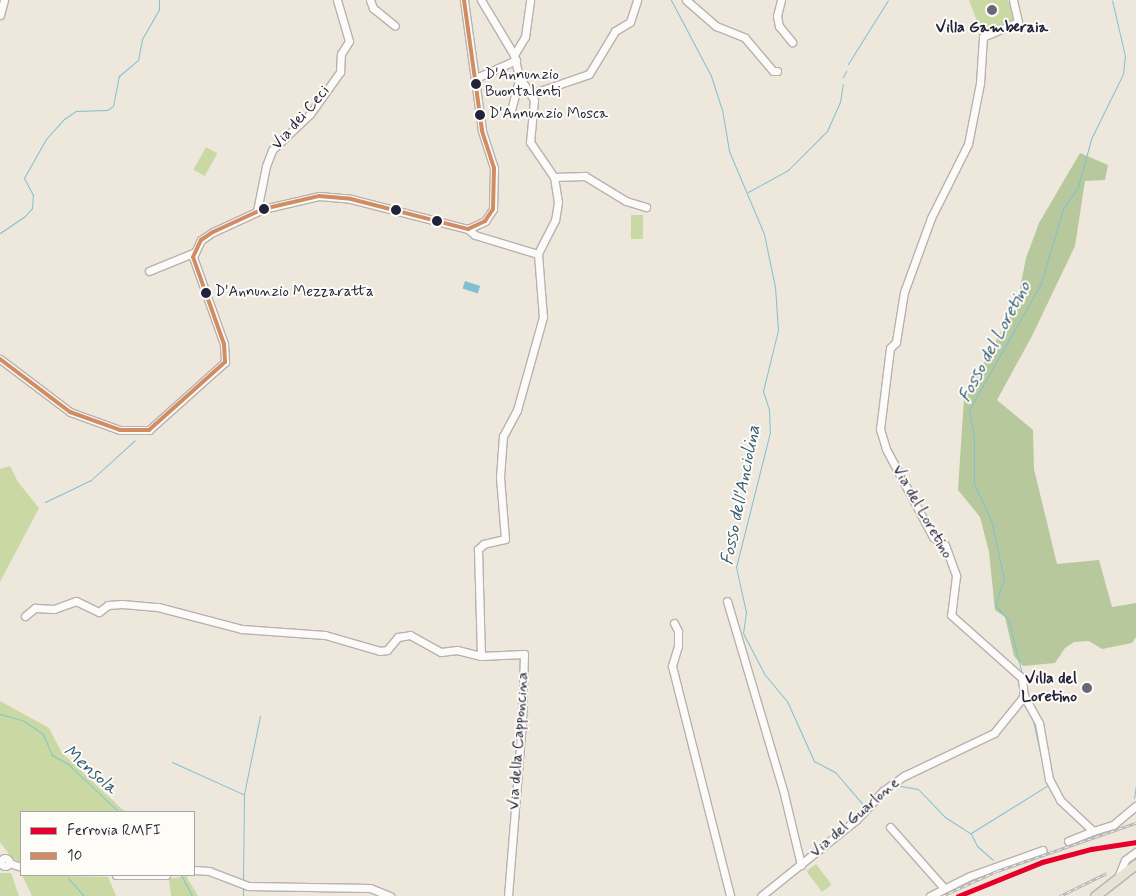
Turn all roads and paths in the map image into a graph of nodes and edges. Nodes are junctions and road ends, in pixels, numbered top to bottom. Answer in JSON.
{"nodes":[{"id":1,"x":4,"y":0,"type":"edge"},
{"id":2,"x":338,"y":0,"type":"edge"},
{"id":3,"x":370,"y":0,"type":"edge"},
{"id":4,"x":464,"y":0,"type":"edge"},
{"id":5,"x":481,"y":0,"type":"edge"},
{"id":6,"x":530,"y":0,"type":"edge"},
{"id":7,"x":637,"y":0,"type":"edge"},
{"id":8,"x":686,"y":0,"type":"edge"},
{"id":9,"x":781,"y":0,"type":"edge"},
{"id":10,"x":1013,"y":0,"type":"edge"},
{"id":11,"x":0,"y":15,"type":"edge"},
{"id":12,"x":395,"y":26,"type":"dead end"},
{"id":13,"x":792,"y":42,"type":"dead end"},
{"id":14,"x":515,"y":57,"type":"junction"},
{"id":15,"x":777,"y":72,"type":"dead end"},
{"id":16,"x":520,"y":77,"type":"junction"},
{"id":17,"x":476,"y":78,"type":"junction"},
{"id":18,"x":531,"y":94,"type":"junction"},
{"id":19,"x":511,"y":110,"type":"dead end"},
{"id":20,"x":554,"y":177,"type":"junction"},
{"id":21,"x":646,"y":207,"type":"dead end"},
{"id":22,"x":258,"y":211,"type":"junction"},
{"id":23,"x":468,"y":229,"type":"junction"},
{"id":24,"x":193,"y":253,"type":"junction"},
{"id":25,"x":538,"y":254,"type":"junction"},
{"id":26,"x":149,"y":271,"type":"dead end"},
{"id":27,"x":0,"y":359,"type":"edge"},
{"id":28,"x":727,"y":601,"type":"dead end"},
{"id":29,"x":26,"y":616,"type":"dead end"},
{"id":30,"x":674,"y":623,"type":"dead end"},
{"id":31,"x":481,"y":656,"type":"junction"},
{"id":32,"x":1024,"y":696,"type":"junction"},
{"id":33,"x":1136,"y":806,"type":"edge"},
{"id":34,"x":1136,"y":813,"type":"edge"},
{"id":35,"x":1121,"y":818,"type":"junction"},
{"id":36,"x":890,"y":828,"type":"dead end"},
{"id":37,"x":1093,"y":830,"type":"junction"},
{"id":38,"x":1068,"y":842,"type":"dead end"},
{"id":39,"x":0,"y":850,"type":"edge"},
{"id":40,"x":1043,"y":850,"type":"dead end"},
{"id":41,"x":1136,"y":852,"type":"edge"},
{"id":42,"x":3,"y":862,"type":"edge"},
{"id":43,"x":1136,"y":864,"type":"edge"},
{"id":44,"x":801,"y":865,"type":"junction"},
{"id":45,"x":20,"y":867,"type":"edge"},
{"id":46,"x":195,"y":870,"type":"edge"},
{"id":47,"x":1118,"y":875,"type":"junction"},
{"id":48,"x":944,"y":888,"type":"junction"},
{"id":49,"x":390,"y":896,"type":"edge"},
{"id":50,"x":508,"y":896,"type":"edge"},
{"id":51,"x":730,"y":896,"type":"edge"},
{"id":52,"x":761,"y":896,"type":"edge"},
{"id":53,"x":930,"y":896,"type":"edge"},
{"id":54,"x":1095,"y":896,"type":"edge"}],
"edges":[{"from":1,"to":11,"type":"street"},
{"from":2,"to":22,"type":"street","name":"Via dei Ceci"},
{"from":3,"to":12,"type":"street"},
{"from":4,"to":17,"type":"street"},
{"from":5,"to":14,"type":"street"},
{"from":6,"to":14,"type":"street"},
{"from":7,"to":18,"type":"street"},
{"from":8,"to":15,"type":"street"},
{"from":9,"to":13,"type":"street"},
{"from":10,"to":32,"type":"street","name":"Via del Loretino"},
{"from":14,"to":16,"type":"street"},
{"from":14,"to":17,"type":"street"},
{"from":16,"to":18,"type":"street"},
{"from":16,"to":19,"type":"street"},
{"from":17,"to":23,"type":"street"},
{"from":18,"to":20,"type":"street"},
{"from":20,"to":21,"type":"street"},
{"from":20,"to":25,"type":"street"},
{"from":22,"to":23,"type":"street"},
{"from":22,"to":24,"type":"street"},
{"from":23,"to":25,"type":"street"},
{"from":24,"to":26,"type":"street"},
{"from":24,"to":27,"type":"street"},
{"from":25,"to":31,"type":"street"},
{"from":28,"to":44,"type":"street"},
{"from":29,"to":31,"type":"street"},
{"from":30,"to":51,"type":"street"},
{"from":31,"to":50,"type":"street","name":"Via della Capponcina"},
{"from":32,"to":37,"type":"street","name":"Via del Loretino"},
{"from":32,"to":44,"type":"street","name":"Via del Guarlone"},
{"from":33,"to":35,"type":"street"},
{"from":34,"to":35,"type":"street"},
{"from":35,"to":37,"type":"street"},
{"from":36,"to":48,"type":"street"},
{"from":37,"to":38,"type":"street"},
{"from":39,"to":42,"type":"street"},
{"from":40,"to":48,"type":"street"},
{"from":41,"to":47,"type":"street"},
{"from":42,"to":45,"type":"street"},
{"from":43,"to":47,"type":"main road"},
{"from":44,"to":52,"type":"street","name":"Via del Guarlone"},
{"from":46,"to":49,"type":"street"},
{"from":47,"to":54,"type":"main road"},
{"from":48,"to":53,"type":"street"}]}
